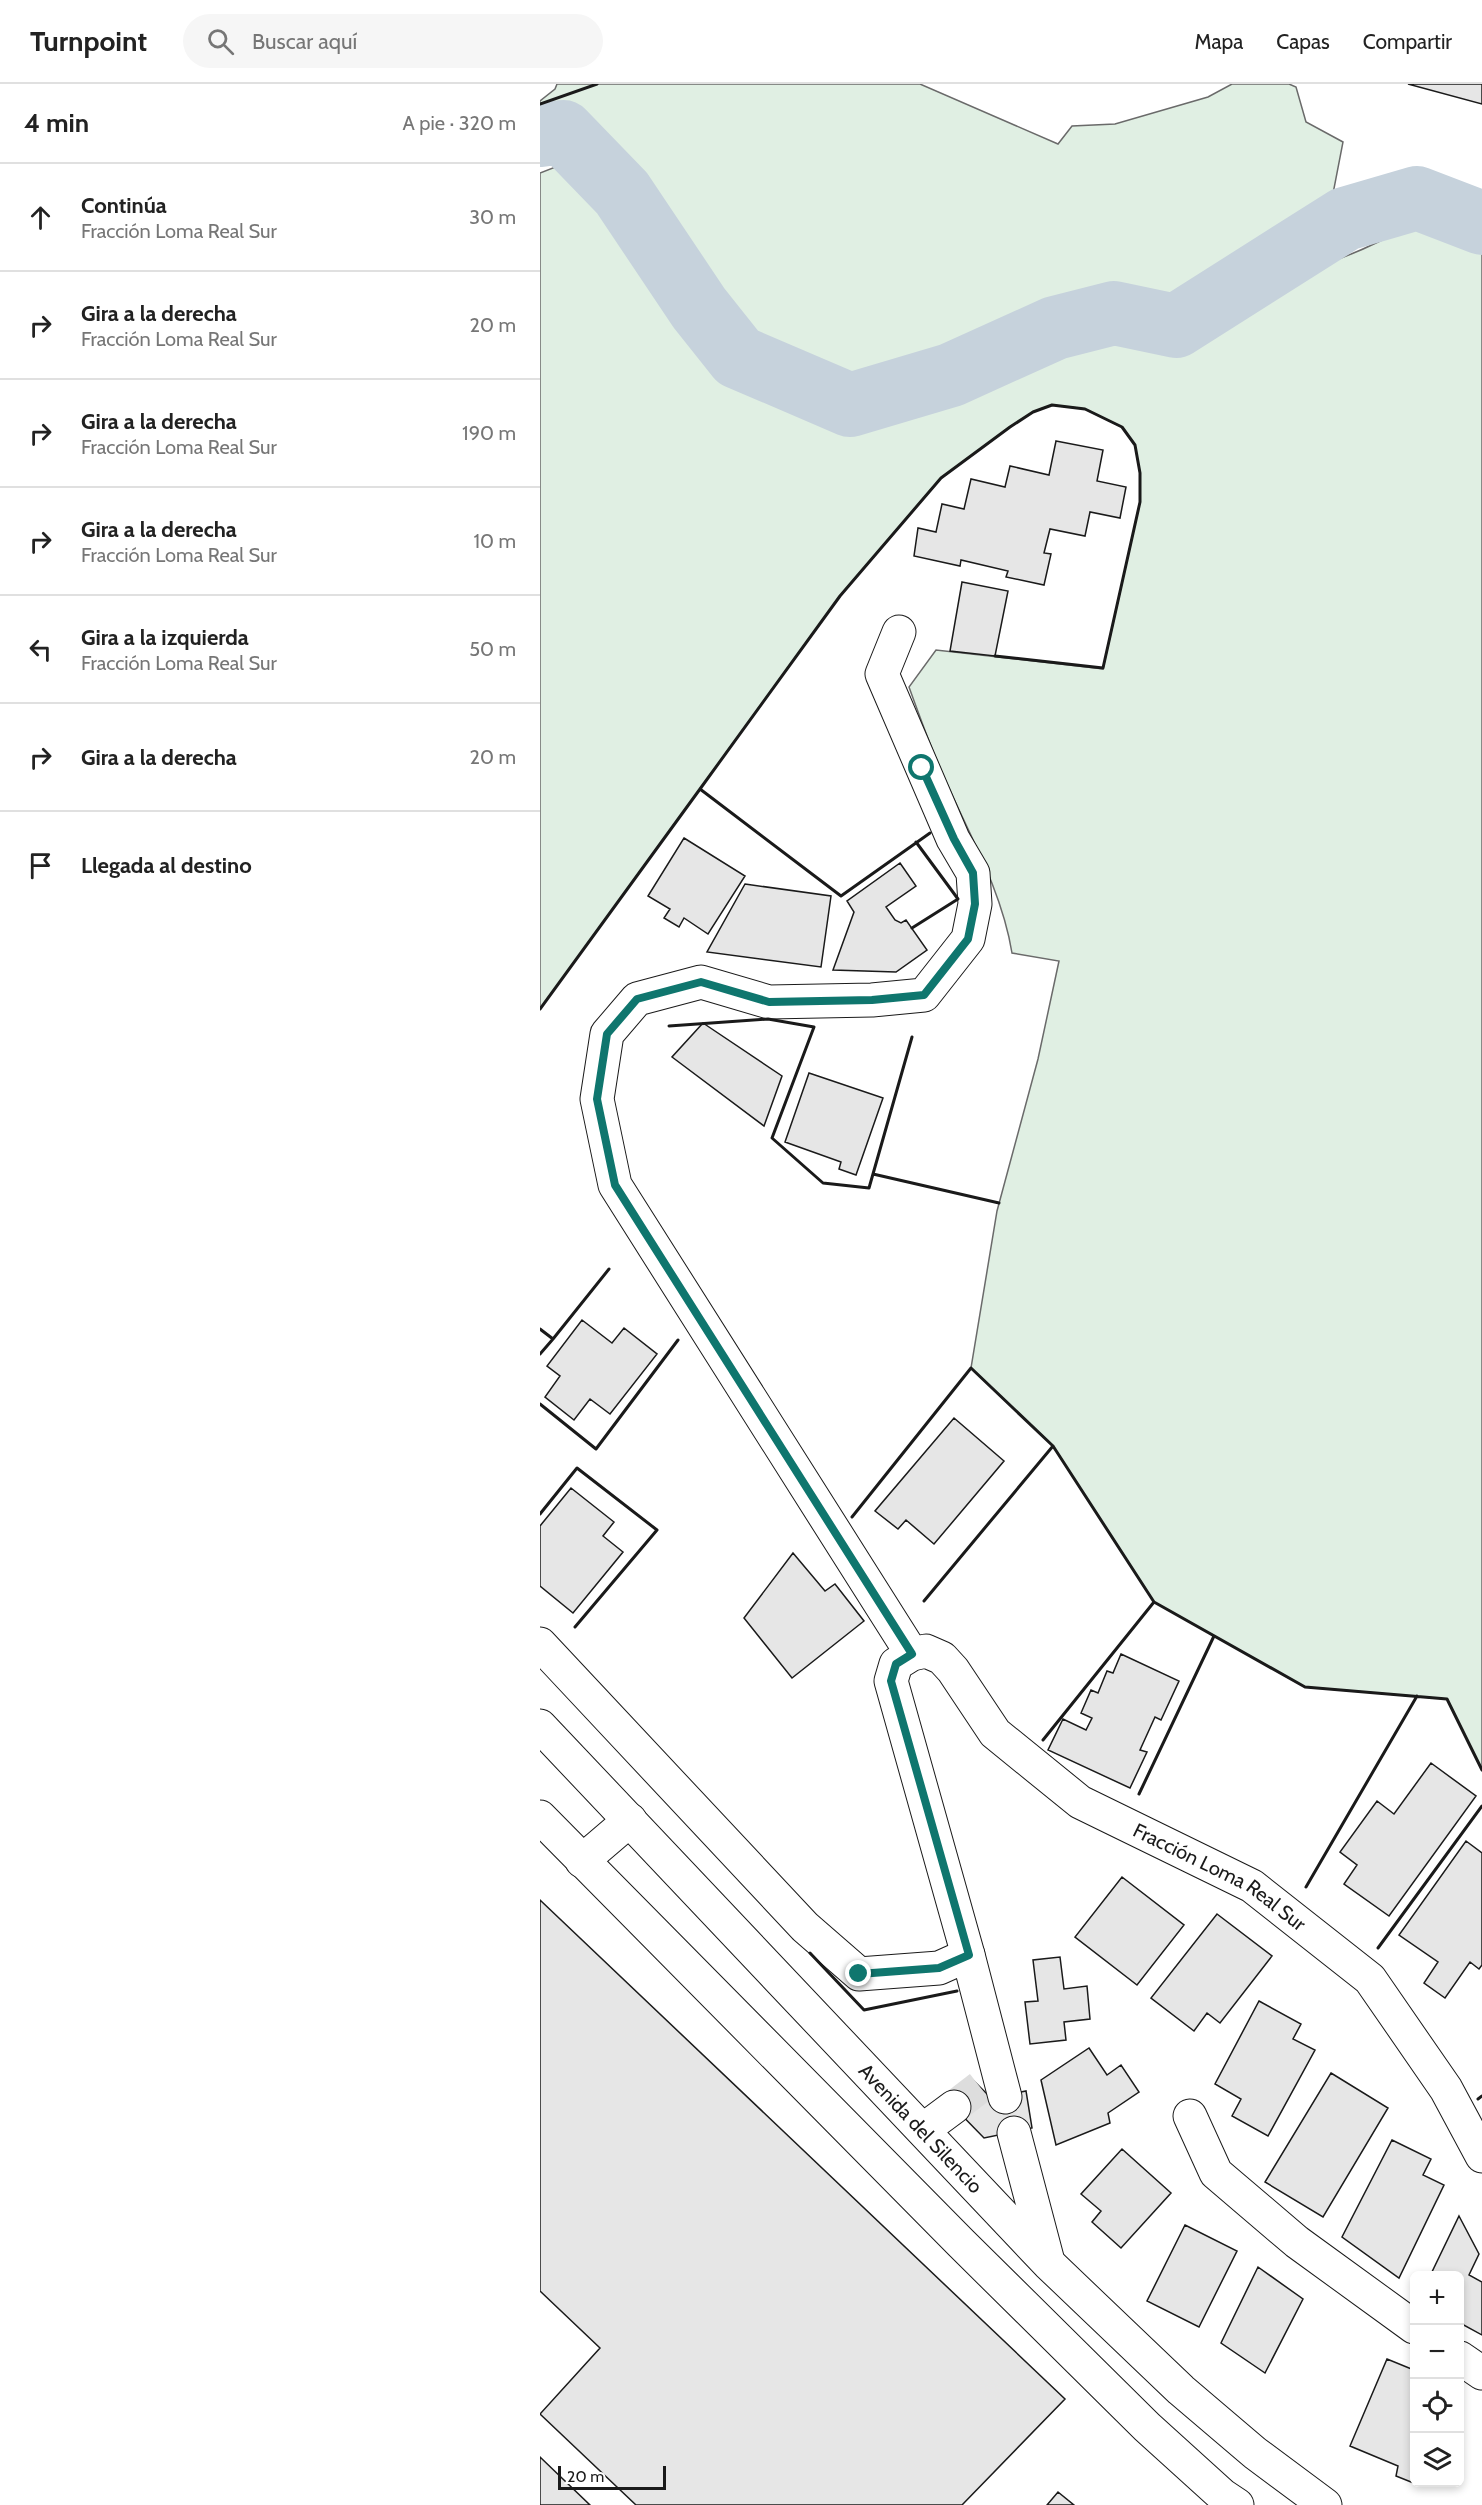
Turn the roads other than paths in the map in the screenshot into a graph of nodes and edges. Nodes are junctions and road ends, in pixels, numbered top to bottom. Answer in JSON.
{"nodes":[{"id":1,"x":898,"y":632,"type":"dead end"},
{"id":2,"x":540,"y":1644,"type":"edge"},
{"id":3,"x":912,"y":1654,"type":"junction"},
{"id":4,"x":540,"y":1726,"type":"edge"},
{"id":5,"x":540,"y":1817,"type":"edge"},
{"id":6,"x":630,"y":1820,"type":"junction"},
{"id":7,"x":582,"y":1861,"type":"junction"},
{"id":8,"x":969,"y":1955,"type":"junction"},
{"id":9,"x":994,"y":2085,"type":"dead end"},
{"id":10,"x":954,"y":2107,"type":"tunnel mouth"},
{"id":11,"x":1190,"y":2116,"type":"dead end"},
{"id":12,"x":923,"y":2130,"type":"junction"},
{"id":13,"x":1014,"y":2133,"type":"dead end"},
{"id":14,"x":1482,"y":2156,"type":"edge"},
{"id":15,"x":1048,"y":2263,"type":"junction"},
{"id":16,"x":1411,"y":2325,"type":"edge"},
{"id":17,"x":1464,"y":2361,"type":"edge"},
{"id":18,"x":1482,"y":2373,"type":"edge"},
{"id":19,"x":1236,"y":2505,"type":"edge"},
{"id":20,"x":1325,"y":2505,"type":"edge"}],
"edges":[{"from":1,"to":3,"type":"street"},
{"from":2,"to":8,"type":"street"},
{"from":3,"to":8,"type":"street"},
{"from":3,"to":14,"type":"street","name":"Fracción Loma Real Sur"},
{"from":4,"to":6,"type":"street","name":"Avenida del Silencio"},
{"from":5,"to":7,"type":"street"},
{"from":6,"to":7,"type":"street"},
{"from":6,"to":12,"type":"street","name":"Avenida del Silencio"},
{"from":7,"to":19,"type":"street"},
{"from":8,"to":9,"type":"street"},
{"from":10,"to":12,"type":"street"},
{"from":11,"to":16,"type":"street"},
{"from":12,"to":15,"type":"street","name":"Avenida del Silencio"},
{"from":13,"to":15,"type":"street"},
{"from":15,"to":20,"type":"street","name":"Avenida del Silencio"},
{"from":17,"to":18,"type":"street"}]}
